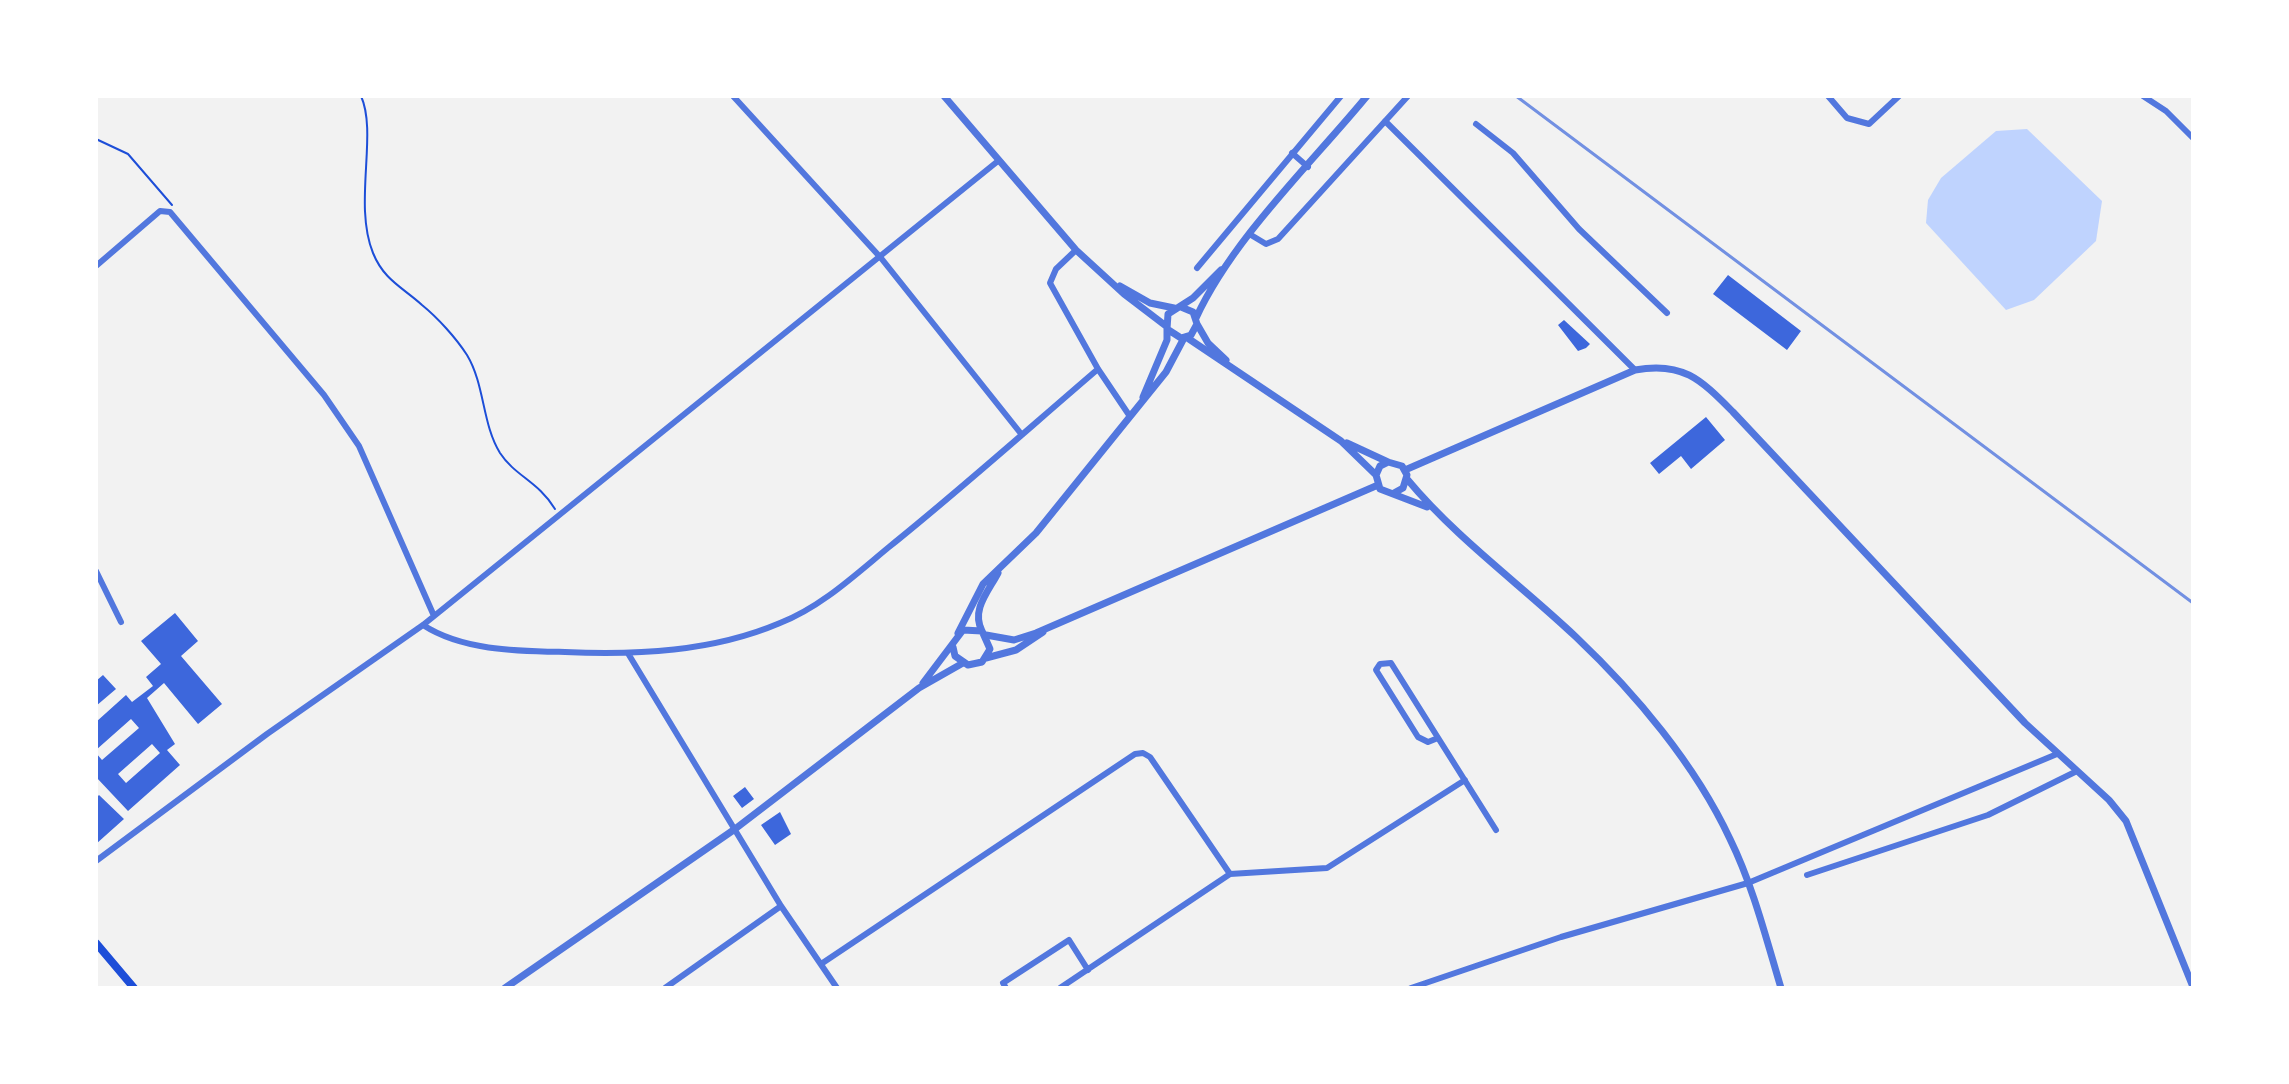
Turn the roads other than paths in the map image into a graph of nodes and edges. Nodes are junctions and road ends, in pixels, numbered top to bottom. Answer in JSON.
{"nodes":[{"id":1,"x":733,"y":96,"type":"edge"},
{"id":2,"x":944,"y":96,"type":"edge"},
{"id":3,"x":1341,"y":96,"type":"edge"},
{"id":4,"x":1367,"y":96,"type":"edge"},
{"id":5,"x":1408,"y":96,"type":"edge"},
{"id":6,"x":1828,"y":96,"type":"edge"},
{"id":7,"x":1899,"y":96,"type":"edge"},
{"id":8,"x":2143,"y":96,"type":"edge"},
{"id":9,"x":1385,"y":121,"type":"junction"},
{"id":10,"x":1476,"y":124,"type":"dead end"},
{"id":11,"x":2193,"y":138,"type":"edge"},
{"id":12,"x":1292,"y":153,"type":"junction"},
{"id":13,"x":998,"y":161,"type":"junction"},
{"id":14,"x":1308,"y":167,"type":"junction"},
{"id":15,"x":1251,"y":235,"type":"junction"},
{"id":16,"x":1076,"y":250,"type":"junction"},
{"id":17,"x":1234,"y":257,"type":"junction"},
{"id":18,"x":881,"y":258,"type":"junction"},
{"id":19,"x":96,"y":266,"type":"edge"},
{"id":20,"x":1197,"y":268,"type":"dead end"},
{"id":21,"x":1111,"y":281,"type":"junction"},
{"id":22,"x":1178,"y":308,"type":"junction"},
{"id":23,"x":1667,"y":313,"type":"dead end"},
{"id":24,"x":1196,"y":321,"type":"junction"},
{"id":25,"x":1167,"y":328,"type":"junction"},
{"id":26,"x":1185,"y":338,"type":"junction"},
{"id":27,"x":1230,"y":365,"type":"junction"},
{"id":28,"x":1098,"y":369,"type":"junction"},
{"id":29,"x":1635,"y":370,"type":"junction"},
{"id":30,"x":1143,"y":397,"type":"junction"},
{"id":31,"x":1129,"y":415,"type":"junction"},
{"id":32,"x":1022,"y":435,"type":"junction"},
{"id":33,"x":1341,"y":441,"type":"junction"},
{"id":34,"x":1388,"y":462,"type":"junction"},
{"id":35,"x":1405,"y":470,"type":"junction"},
{"id":36,"x":1376,"y":475,"type":"junction"},
{"id":37,"x":1407,"y":479,"type":"junction"},
{"id":38,"x":1378,"y":485,"type":"junction"},
{"id":39,"x":1394,"y":493,"type":"junction"},
{"id":40,"x":1432,"y":510,"type":"junction"},
{"id":41,"x":1001,"y":568,"type":"junction"},
{"id":42,"x":96,"y":571,"type":"edge"},
{"id":43,"x":434,"y":616,"type":"junction"},
{"id":44,"x":121,"y":622,"type":"dead end"},
{"id":45,"x":423,"y":625,"type":"junction"},
{"id":46,"x":1047,"y":628,"type":"junction"},
{"id":47,"x":958,"y":633,"type":"junction"},
{"id":48,"x":984,"y":633,"type":"junction"},
{"id":49,"x":953,"y":647,"type":"junction"},
{"id":50,"x":629,"y":655,"type":"junction"},
{"id":51,"x":986,"y":658,"type":"junction"},
{"id":52,"x":963,"y":663,"type":"junction"},
{"id":53,"x":919,"y":688,"type":"junction"},
{"id":54,"x":1438,"y":738,"type":"junction"},
{"id":55,"x":2057,"y":754,"type":"junction"},
{"id":56,"x":2077,"y":771,"type":"junction"},
{"id":57,"x":1465,"y":780,"type":"junction"},
{"id":58,"x":735,"y":829,"type":"junction"},
{"id":59,"x":1496,"y":830,"type":"dead end"},
{"id":60,"x":96,"y":861,"type":"edge"},
{"id":61,"x":1230,"y":874,"type":"junction"},
{"id":62,"x":1807,"y":875,"type":"dead end"},
{"id":63,"x":1748,"y":883,"type":"junction"},
{"id":64,"x":781,"y":906,"type":"junction"},
{"id":65,"x":96,"y":943,"type":"edge"},
{"id":66,"x":821,"y":964,"type":"junction"},
{"id":67,"x":1088,"y":970,"type":"junction"},
{"id":68,"x":2193,"y":987,"type":"edge"},
{"id":69,"x":134,"y":988,"type":"edge"},
{"id":70,"x":505,"y":988,"type":"edge"},
{"id":71,"x":665,"y":988,"type":"edge"},
{"id":72,"x":837,"y":988,"type":"edge"},
{"id":73,"x":1006,"y":988,"type":"edge"},
{"id":74,"x":1060,"y":988,"type":"edge"},
{"id":75,"x":1411,"y":988,"type":"edge"},
{"id":76,"x":1781,"y":988,"type":"edge"}],
"edges":[{"from":1,"to":18,"type":"street"},
{"from":2,"to":13,"type":"street"},
{"from":3,"to":12,"type":"street"},
{"from":4,"to":14,"type":"street"},
{"from":5,"to":9,"type":"street"},
{"from":6,"to":7,"type":"street"},
{"from":8,"to":11,"type":"street"},
{"from":9,"to":15,"type":"street"},
{"from":9,"to":29,"type":"street"},
{"from":10,"to":23,"type":"street"},
{"from":12,"to":14,"type":"street"},
{"from":12,"to":20,"type":"street"},
{"from":13,"to":16,"type":"street"},
{"from":13,"to":18,"type":"street"},
{"from":14,"to":15,"type":"street"},
{"from":15,"to":17,"type":"street"},
{"from":16,"to":21,"type":"street"},
{"from":16,"to":28,"type":"street"},
{"from":17,"to":22,"type":"street"},
{"from":17,"to":24,"type":"street"},
{"from":18,"to":32,"type":"street"},
{"from":18,"to":43,"type":"street"},
{"from":19,"to":43,"type":"street"},
{"from":21,"to":22,"type":"street"},
{"from":21,"to":25,"type":"street"},
{"from":22,"to":24,"type":"street"},
{"from":22,"to":25,"type":"street"},
{"from":24,"to":26,"type":"street"},
{"from":24,"to":27,"type":"street"},
{"from":25,"to":26,"type":"street"},
{"from":25,"to":30,"type":"street"},
{"from":26,"to":27,"type":"street"},
{"from":26,"to":30,"type":"street"},
{"from":27,"to":33,"type":"street"},
{"from":28,"to":31,"type":"street"},
{"from":28,"to":32,"type":"street"},
{"from":29,"to":35,"type":"street"},
{"from":29,"to":55,"type":"street"},
{"from":30,"to":31,"type":"street"},
{"from":31,"to":41,"type":"street"},
{"from":32,"to":50,"type":"street"},
{"from":33,"to":34,"type":"street"},
{"from":33,"to":36,"type":"street"},
{"from":34,"to":35,"type":"street"},
{"from":34,"to":36,"type":"street"},
{"from":35,"to":37,"type":"street"},
{"from":36,"to":38,"type":"street"},
{"from":37,"to":39,"type":"street"},
{"from":37,"to":40,"type":"street"},
{"from":38,"to":39,"type":"street"},
{"from":38,"to":46,"type":"street"},
{"from":39,"to":40,"type":"street"},
{"from":40,"to":63,"type":"street"},
{"from":41,"to":47,"type":"street"},
{"from":41,"to":48,"type":"street"},
{"from":42,"to":44,"type":"street"},
{"from":43,"to":45,"type":"street"},
{"from":45,"to":50,"type":"street"},
{"from":45,"to":60,"type":"street"},
{"from":46,"to":48,"type":"street"},
{"from":46,"to":51,"type":"street"},
{"from":47,"to":48,"type":"street"},
{"from":47,"to":49,"type":"street"},
{"from":48,"to":51,"type":"street"},
{"from":49,"to":52,"type":"street"},
{"from":49,"to":53,"type":"street"},
{"from":50,"to":58,"type":"street"},
{"from":51,"to":52,"type":"street"},
{"from":52,"to":53,"type":"street"},
{"from":53,"to":58,"type":"street"},
{"from":54,"to":54,"type":"street"},
{"from":54,"to":57,"type":"street"},
{"from":55,"to":56,"type":"street"},
{"from":55,"to":63,"type":"street"},
{"from":56,"to":62,"type":"street"},
{"from":56,"to":68,"type":"street"},
{"from":57,"to":59,"type":"street"},
{"from":57,"to":61,"type":"street"},
{"from":58,"to":64,"type":"street"},
{"from":58,"to":70,"type":"street"},
{"from":61,"to":66,"type":"street"},
{"from":61,"to":67,"type":"street"},
{"from":63,"to":75,"type":"street"},
{"from":63,"to":76,"type":"street"},
{"from":64,"to":66,"type":"street"},
{"from":64,"to":71,"type":"street"},
{"from":65,"to":69,"type":"main road"},
{"from":66,"to":72,"type":"street"},
{"from":67,"to":73,"type":"street"},
{"from":67,"to":74,"type":"street"}]}
